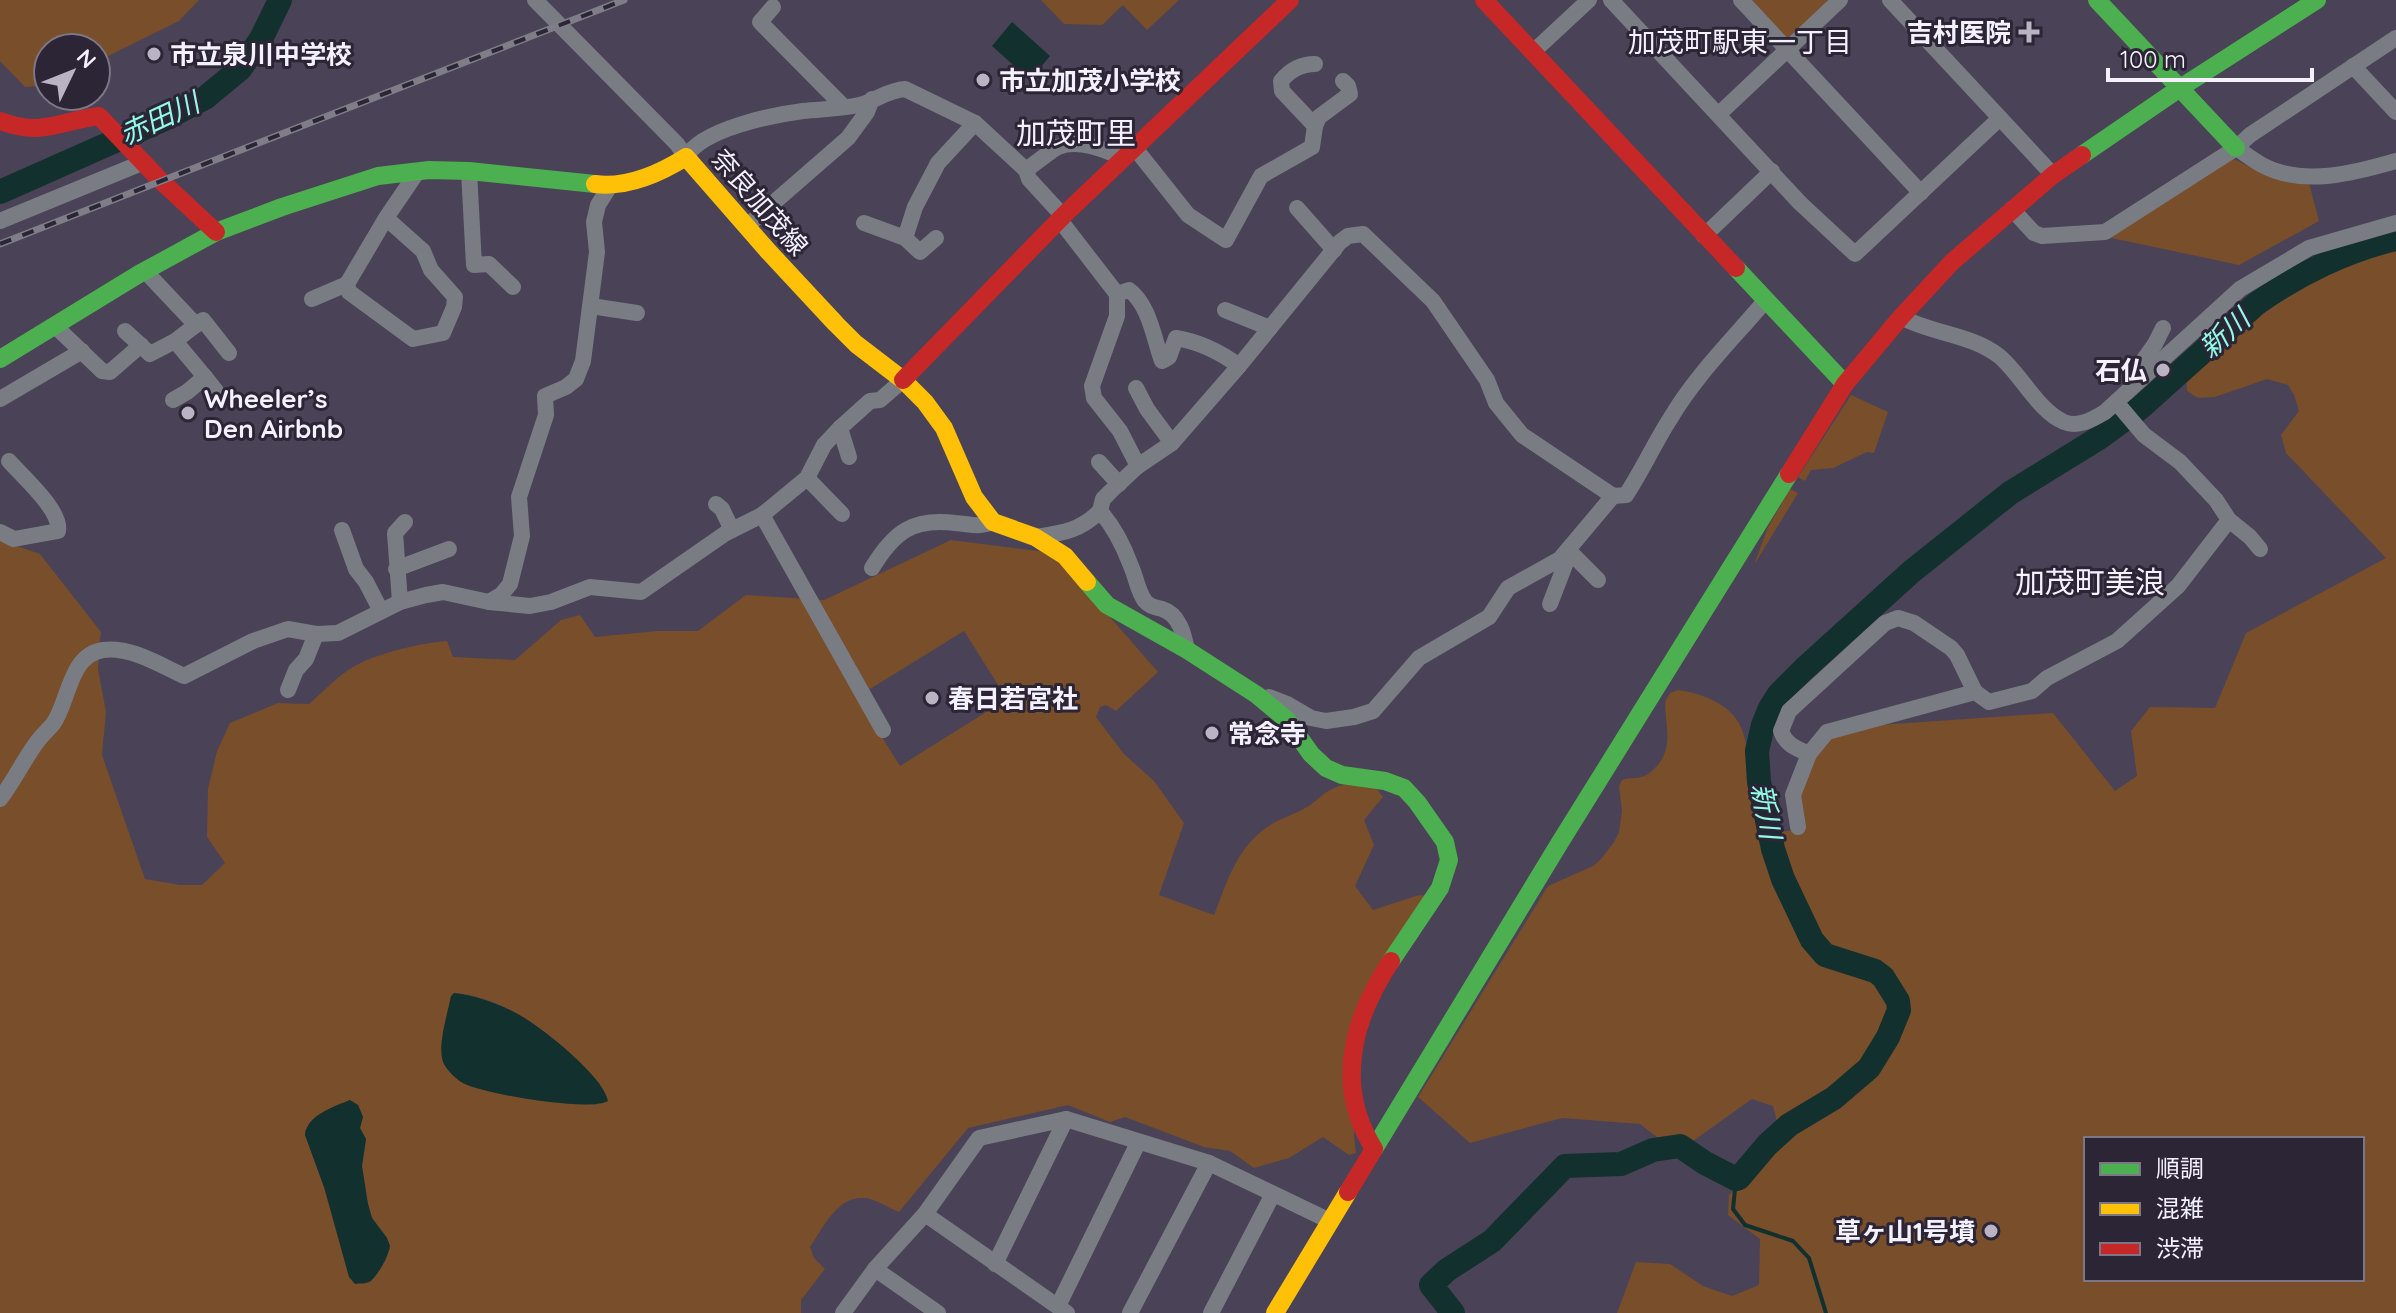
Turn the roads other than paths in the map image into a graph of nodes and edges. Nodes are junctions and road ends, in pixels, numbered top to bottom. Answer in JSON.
{"nodes":[{"id":1,"x":535,"y":0,"type":"edge"},
{"id":2,"x":1290,"y":0,"type":"edge"},
{"id":3,"x":1484,"y":0,"type":"edge"},
{"id":4,"x":1589,"y":0,"type":"edge"},
{"id":5,"x":1611,"y":0,"type":"edge"},
{"id":6,"x":1741,"y":0,"type":"edge"},
{"id":7,"x":1840,"y":0,"type":"edge"},
{"id":8,"x":1890,"y":0,"type":"edge"},
{"id":9,"x":2097,"y":0,"type":"edge"},
{"id":10,"x":2307,"y":2,"type":"edge"},
{"id":11,"x":773,"y":7,"type":"dead end"},
{"id":12,"x":2396,"y":38,"type":"edge"},
{"id":13,"x":1788,"y":49,"type":"junction"},
{"id":14,"x":1533,"y":52,"type":"junction"},
{"id":15,"x":1315,"y":64,"type":"dead end"},
{"id":16,"x":2353,"y":66,"type":"junction"},
{"id":17,"x":1343,"y":81,"type":"dead end"},
{"id":18,"x":2180,"y":88,"type":"junction"},
{"id":19,"x":872,"y":99,"type":"junction"},
{"id":20,"x":843,"y":106,"type":"junction"},
{"id":21,"x":2396,"y":112,"type":"edge"},
{"id":22,"x":1719,"y":114,"type":"junction"},
{"id":23,"x":2000,"y":118,"type":"junction"},
{"id":24,"x":0,"y":121,"type":"edge"},
{"id":25,"x":975,"y":123,"type":"junction"},
{"id":26,"x":1315,"y":126,"type":"junction"},
{"id":27,"x":2236,"y":148,"type":"junction"},
{"id":28,"x":1128,"y":152,"type":"junction"},
{"id":29,"x":686,"y":157,"type":"junction"},
{"id":30,"x":2396,"y":161,"type":"edge"},
{"id":31,"x":144,"y":162,"type":"junction"},
{"id":32,"x":1026,"y":170,"type":"junction"},
{"id":33,"x":418,"y":171,"type":"junction"},
{"id":34,"x":469,"y":171,"type":"junction"},
{"id":35,"x":1772,"y":171,"type":"junction"},
{"id":36,"x":2053,"y":175,"type":"junction"},
{"id":37,"x":610,"y":186,"type":"junction"},
{"id":38,"x":1921,"y":193,"type":"junction"},
{"id":39,"x":1297,"y":208,"type":"dead end"},
{"id":40,"x":2012,"y":209,"type":"junction"},
{"id":41,"x":1060,"y":217,"type":"junction"},
{"id":42,"x":386,"y":218,"type":"junction"},
{"id":43,"x":0,"y":221,"type":"edge"},
{"id":44,"x":864,"y":223,"type":"dead end"},
{"id":45,"x":2396,"y":223,"type":"edge"},
{"id":46,"x":747,"y":226,"type":"junction"},
{"id":47,"x":216,"y":232,"type":"junction"},
{"id":48,"x":1704,"y":236,"type":"junction"},
{"id":49,"x":905,"y":238,"type":"junction"},
{"id":50,"x":936,"y":238,"type":"dead end"},
{"id":51,"x":1334,"y":250,"type":"junction"},
{"id":52,"x":145,"y":271,"type":"junction"},
{"id":53,"x":347,"y":284,"type":"junction"},
{"id":54,"x":513,"y":287,"type":"dead end"},
{"id":55,"x":1117,"y":294,"type":"junction"},
{"id":56,"x":312,"y":299,"type":"dead end"},
{"id":57,"x":1765,"y":301,"type":"junction"},
{"id":58,"x":591,"y":306,"type":"junction"},
{"id":59,"x":1225,"y":310,"type":"dead end"},
{"id":60,"x":637,"y":313,"type":"dead end"},
{"id":61,"x":1901,"y":317,"type":"junction"},
{"id":62,"x":196,"y":325,"type":"junction"},
{"id":63,"x":55,"y":326,"type":"junction"},
{"id":64,"x":1270,"y":328,"type":"junction"},
{"id":65,"x":2163,"y":328,"type":"dead end"},
{"id":66,"x":125,"y":331,"type":"dead end"},
{"id":67,"x":175,"y":341,"type":"junction"},
{"id":68,"x":141,"y":345,"type":"junction"},
{"id":69,"x":82,"y":351,"type":"junction"},
{"id":70,"x":229,"y":353,"type":"dead end"},
{"id":71,"x":0,"y":359,"type":"edge"},
{"id":72,"x":1239,"y":366,"type":"junction"},
{"id":73,"x":205,"y":377,"type":"junction"},
{"id":74,"x":903,"y":380,"type":"junction"},
{"id":75,"x":1845,"y":384,"type":"junction"},
{"id":76,"x":1136,"y":388,"type":"dead end"},
{"id":77,"x":216,"y":391,"type":"dead end"},
{"id":78,"x":0,"y":399,"type":"edge"},
{"id":79,"x":173,"y":400,"type":"dead end"},
{"id":80,"x":2120,"y":400,"type":"junction"},
{"id":81,"x":840,"y":428,"type":"junction"},
{"id":82,"x":1172,"y":443,"type":"junction"},
{"id":83,"x":849,"y":457,"type":"dead end"},
{"id":84,"x":9,"y":461,"type":"dead end"},
{"id":85,"x":1099,"y":462,"type":"dead end"},
{"id":86,"x":1138,"y":466,"type":"junction"},
{"id":87,"x":807,"y":478,"type":"junction"},
{"id":88,"x":1119,"y":484,"type":"junction"},
{"id":89,"x":1613,"y":496,"type":"junction"},
{"id":90,"x":716,"y":504,"type":"dead end"},
{"id":91,"x":1100,"y":511,"type":"junction"},
{"id":92,"x":842,"y":514,"type":"dead end"},
{"id":93,"x":762,"y":515,"type":"junction"},
{"id":94,"x":2229,"y":520,"type":"junction"},
{"id":95,"x":405,"y":522,"type":"dead end"},
{"id":96,"x":993,"y":522,"type":"junction"},
{"id":97,"x":342,"y":530,"type":"dead end"},
{"id":98,"x":732,"y":530,"type":"junction"},
{"id":99,"x":0,"y":532,"type":"edge"},
{"id":100,"x":1035,"y":537,"type":"junction"},
{"id":101,"x":449,"y":549,"type":"dead end"},
{"id":102,"x":1570,"y":549,"type":"junction"},
{"id":103,"x":2260,"y":549,"type":"dead end"},
{"id":104,"x":872,"y":568,"type":"dead end"},
{"id":105,"x":396,"y":569,"type":"junction"},
{"id":106,"x":1598,"y":580,"type":"dead end"},
{"id":107,"x":400,"y":602,"type":"junction"},
{"id":108,"x":489,"y":602,"type":"junction"},
{"id":109,"x":1550,"y":604,"type":"dead end"},
{"id":110,"x":381,"y":611,"type":"junction"},
{"id":111,"x":316,"y":634,"type":"junction"},
{"id":112,"x":1187,"y":650,"type":"junction"},
{"id":113,"x":288,"y":690,"type":"dead end"},
{"id":114,"x":1975,"y":692,"type":"junction"},
{"id":115,"x":1257,"y":695,"type":"junction"},
{"id":116,"x":883,"y":730,"type":"dead end"},
{"id":117,"x":1809,"y":754,"type":"junction"},
{"id":118,"x":0,"y":799,"type":"edge"},
{"id":119,"x":1798,"y":827,"type":"dead end"},
{"id":120,"x":1066,"y":1119,"type":"junction"},
{"id":121,"x":1138,"y":1143,"type":"junction"},
{"id":122,"x":1374,"y":1149,"type":"junction"},
{"id":123,"x":1209,"y":1163,"type":"junction"},
{"id":124,"x":1273,"y":1194,"type":"junction"},
{"id":125,"x":925,"y":1214,"type":"junction"},
{"id":126,"x":1330,"y":1221,"type":"junction"},
{"id":127,"x":995,"y":1264,"type":"junction"},
{"id":128,"x":875,"y":1269,"type":"junction"},
{"id":129,"x":1062,"y":1310,"type":"edge"},
{"id":130,"x":843,"y":1313,"type":"edge"},
{"id":131,"x":938,"y":1313,"type":"edge"},
{"id":132,"x":1130,"y":1313,"type":"edge"},
{"id":133,"x":1211,"y":1313,"type":"edge"},
{"id":134,"x":1275,"y":1313,"type":"edge"}],
"edges":[{"from":1,"to":29,"type":"street"},
{"from":2,"to":28,"type":"main road"},
{"from":3,"to":14,"type":"main road"},
{"from":4,"to":14,"type":"street"},
{"from":5,"to":22,"type":"street"},
{"from":6,"to":13,"type":"street"},
{"from":7,"to":13,"type":"street"},
{"from":8,"to":23,"type":"street"},
{"from":9,"to":18,"type":"main road"},
{"from":10,"to":18,"type":"main road"},
{"from":11,"to":20,"type":"street"},
{"from":12,"to":16,"type":"street"},
{"from":13,"to":22,"type":"street"},
{"from":13,"to":38,"type":"street"},
{"from":14,"to":48,"type":"main road"},
{"from":15,"to":26,"type":"street"},
{"from":16,"to":21,"type":"street"},
{"from":16,"to":27,"type":"street"},
{"from":17,"to":26,"type":"street"},
{"from":18,"to":27,"type":"main road"},
{"from":18,"to":36,"type":"main road"},
{"from":19,"to":20,"type":"street"},
{"from":19,"to":25,"type":"street"},
{"from":19,"to":46,"type":"street"},
{"from":20,"to":29,"type":"street"},
{"from":22,"to":35,"type":"street"},
{"from":23,"to":36,"type":"street"},
{"from":23,"to":38,"type":"street"},
{"from":24,"to":31,"type":"main road"},
{"from":25,"to":32,"type":"street"},
{"from":25,"to":49,"type":"street"},
{"from":26,"to":28,"type":"street"},
{"from":27,"to":30,"type":"street"},
{"from":27,"to":40,"type":"street"},
{"from":28,"to":32,"type":"street"},
{"from":28,"to":41,"type":"main road"},
{"from":29,"to":37,"type":"main road","name":"奈良加茂線"},
{"from":29,"to":46,"type":"main road","name":"奈良加茂線"},
{"from":31,"to":43,"type":"street"},
{"from":31,"to":47,"type":"main road"},
{"from":32,"to":41,"type":"street"},
{"from":33,"to":34,"type":"main road","name":"奈良加茂線"},
{"from":33,"to":42,"type":"street"},
{"from":33,"to":47,"type":"main road","name":"奈良加茂線"},
{"from":34,"to":37,"type":"main road","name":"奈良加茂線"},
{"from":34,"to":54,"type":"street"},
{"from":35,"to":38,"type":"street"},
{"from":35,"to":48,"type":"street"},
{"from":36,"to":40,"type":"main road"},
{"from":37,"to":58,"type":"street"},
{"from":39,"to":51,"type":"street"},
{"from":40,"to":61,"type":"main road"},
{"from":41,"to":55,"type":"street"},
{"from":41,"to":74,"type":"main road"},
{"from":42,"to":53,"type":"street"},
{"from":42,"to":53,"type":"street"},
{"from":44,"to":49,"type":"street"},
{"from":45,"to":80,"type":"street"},
{"from":46,"to":74,"type":"main road","name":"奈良加茂線"},
{"from":47,"to":52,"type":"main road","name":"奈良加茂線"},
{"from":48,"to":57,"type":"main road"},
{"from":49,"to":50,"type":"street"},
{"from":51,"to":64,"type":"street"},
{"from":51,"to":89,"type":"street"},
{"from":52,"to":62,"type":"street"},
{"from":52,"to":63,"type":"main road","name":"奈良加茂線"},
{"from":53,"to":56,"type":"street"},
{"from":55,"to":72,"type":"street"},
{"from":55,"to":86,"type":"street"},
{"from":57,"to":75,"type":"main road"},
{"from":57,"to":89,"type":"street"},
{"from":58,"to":60,"type":"street"},
{"from":58,"to":108,"type":"street"},
{"from":59,"to":64,"type":"street"},
{"from":61,"to":75,"type":"main road"},
{"from":61,"to":80,"type":"street"},
{"from":62,"to":67,"type":"street"},
{"from":62,"to":70,"type":"street"},
{"from":63,"to":69,"type":"street"},
{"from":63,"to":71,"type":"main road","name":"奈良加茂線"},
{"from":64,"to":72,"type":"street"},
{"from":65,"to":80,"type":"street"},
{"from":66,"to":68,"type":"street"},
{"from":67,"to":68,"type":"street"},
{"from":67,"to":73,"type":"street"},
{"from":68,"to":69,"type":"street"},
{"from":69,"to":78,"type":"street"},
{"from":72,"to":82,"type":"street"},
{"from":73,"to":77,"type":"street"},
{"from":73,"to":79,"type":"street"},
{"from":74,"to":81,"type":"street"},
{"from":74,"to":96,"type":"main road","name":"奈良加茂線"},
{"from":75,"to":122,"type":"main road"},
{"from":76,"to":82,"type":"street"},
{"from":80,"to":94,"type":"street"},
{"from":81,"to":83,"type":"street"},
{"from":81,"to":87,"type":"street"},
{"from":82,"to":86,"type":"street"},
{"from":84,"to":99,"type":"street"},
{"from":85,"to":88,"type":"street"},
{"from":86,"to":88,"type":"street"},
{"from":87,"to":92,"type":"street"},
{"from":87,"to":93,"type":"street"},
{"from":88,"to":91,"type":"street"},
{"from":89,"to":102,"type":"street"},
{"from":90,"to":98,"type":"street"},
{"from":91,"to":100,"type":"street"},
{"from":91,"to":112,"type":"street"},
{"from":93,"to":98,"type":"street"},
{"from":93,"to":116,"type":"street"},
{"from":94,"to":103,"type":"street"},
{"from":94,"to":114,"type":"street"},
{"from":95,"to":105,"type":"street"},
{"from":96,"to":100,"type":"main road"},
{"from":96,"to":104,"type":"street"},
{"from":97,"to":110,"type":"street"},
{"from":98,"to":108,"type":"street"},
{"from":100,"to":112,"type":"main road"},
{"from":101,"to":105,"type":"street"},
{"from":102,"to":106,"type":"street"},
{"from":102,"to":109,"type":"street"},
{"from":102,"to":115,"type":"street"},
{"from":105,"to":107,"type":"street"},
{"from":107,"to":108,"type":"street"},
{"from":107,"to":110,"type":"street"},
{"from":110,"to":111,"type":"street"},
{"from":111,"to":113,"type":"street"},
{"from":111,"to":118,"type":"street"},
{"from":112,"to":115,"type":"main road"},
{"from":114,"to":117,"type":"street"},
{"from":114,"to":117,"type":"street"},
{"from":115,"to":122,"type":"main road"},
{"from":117,"to":119,"type":"street"},
{"from":120,"to":121,"type":"street"},
{"from":120,"to":125,"type":"street"},
{"from":120,"to":127,"type":"street"},
{"from":121,"to":123,"type":"street"},
{"from":121,"to":129,"type":"street"},
{"from":122,"to":126,"type":"main road"},
{"from":123,"to":124,"type":"street"},
{"from":123,"to":132,"type":"street"},
{"from":124,"to":126,"type":"street"},
{"from":124,"to":133,"type":"street"},
{"from":125,"to":127,"type":"street"},
{"from":125,"to":128,"type":"street"},
{"from":126,"to":134,"type":"main road"},
{"from":127,"to":129,"type":"street"},
{"from":128,"to":130,"type":"street"},
{"from":128,"to":131,"type":"street"}]}
